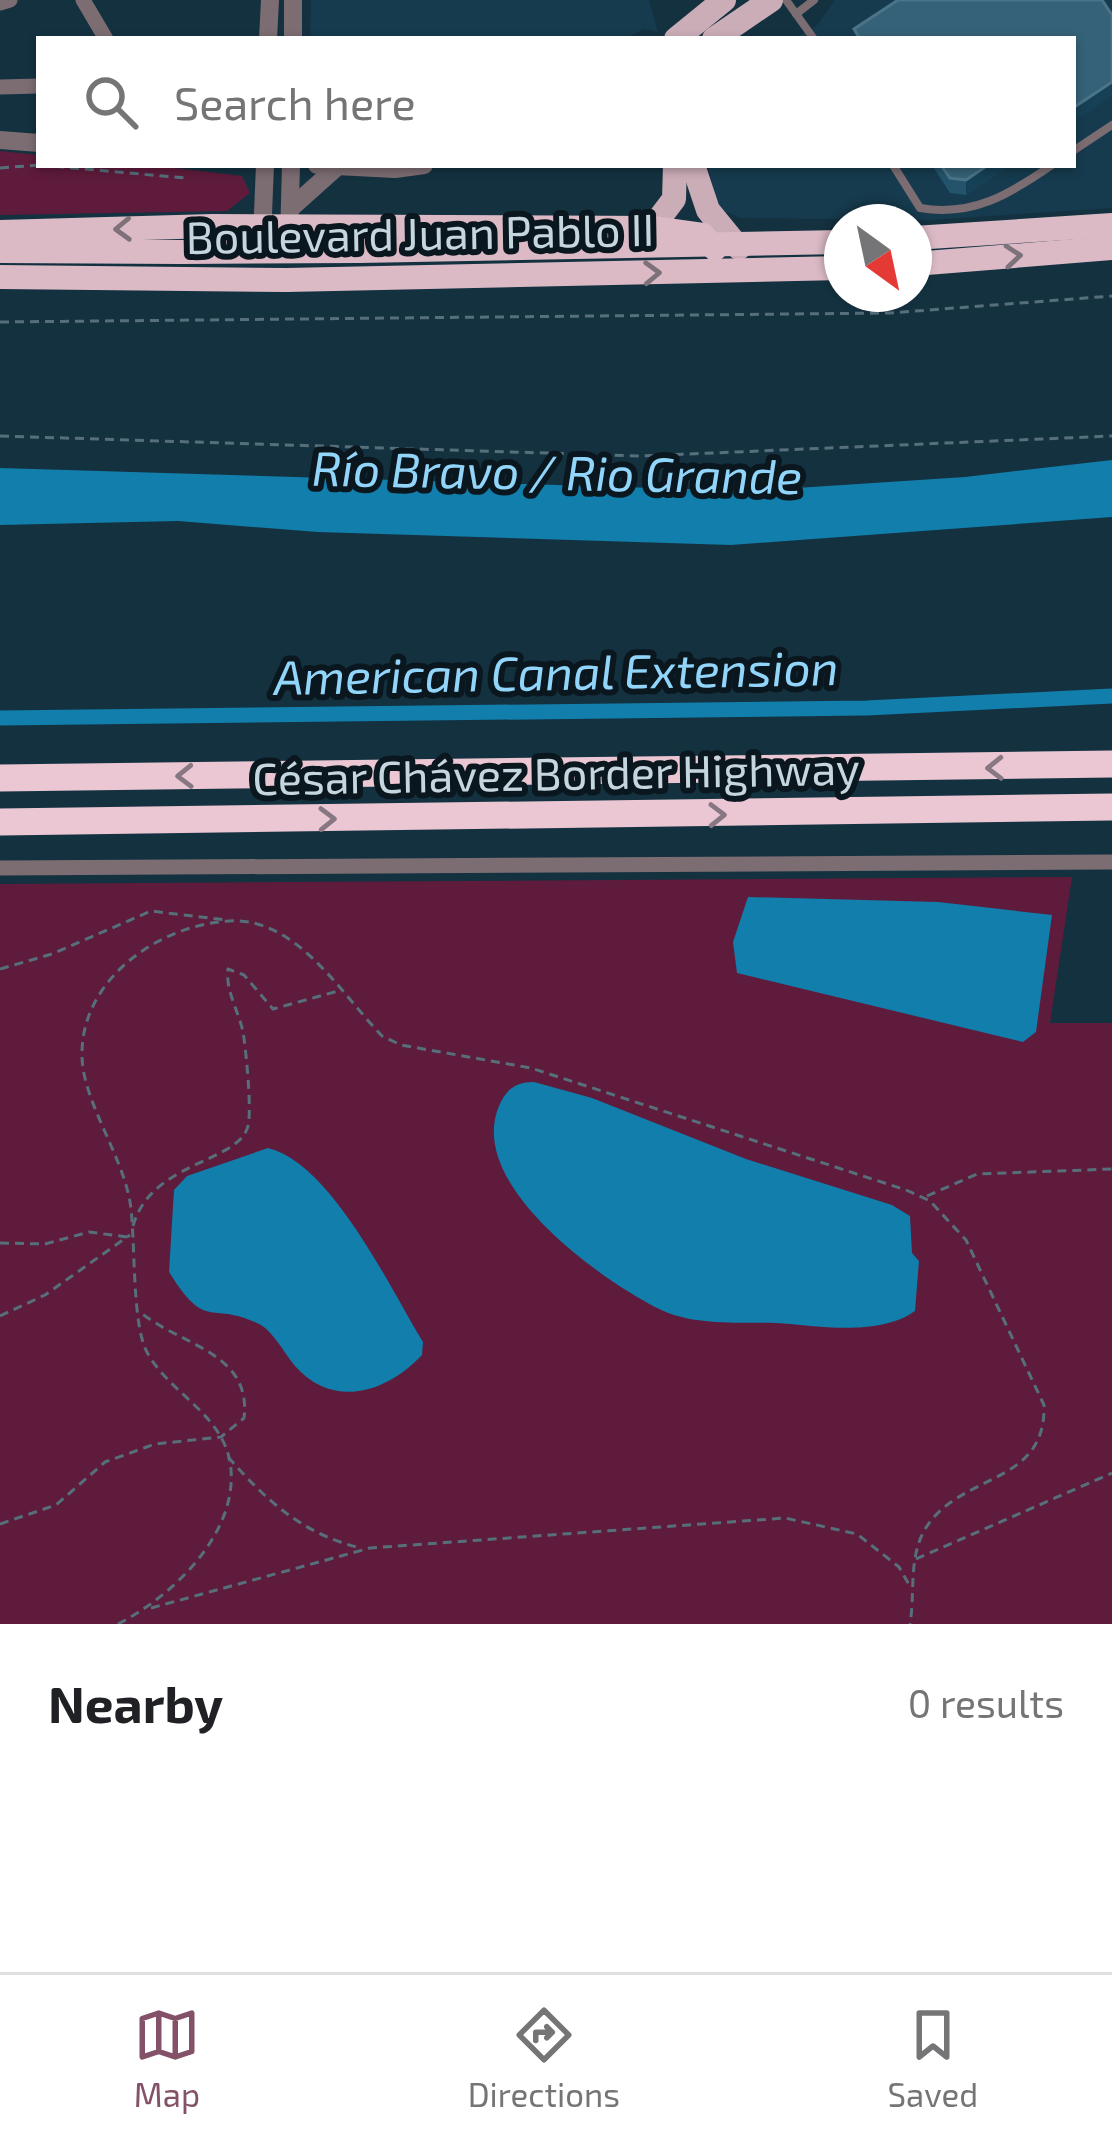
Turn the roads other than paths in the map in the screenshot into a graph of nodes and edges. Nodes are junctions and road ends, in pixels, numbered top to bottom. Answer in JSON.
{"nodes":[{"id":1,"x":10,"y":0,"type":"edge"},
{"id":2,"x":83,"y":0,"type":"edge"},
{"id":3,"x":269,"y":0,"type":"edge"},
{"id":4,"x":293,"y":0,"type":"edge"},
{"id":5,"x":724,"y":0,"type":"edge"},
{"id":6,"x":771,"y":0,"type":"edge"},
{"id":7,"x":786,"y":0,"type":"edge"},
{"id":8,"x":814,"y":0,"type":"edge"},
{"id":9,"x":0,"y":3,"type":"edge"},
{"id":10,"x":796,"y":14,"type":"junction"},
{"id":11,"x":104,"y":36,"type":"edge"},
{"id":12,"x":268,"y":36,"type":"edge"},
{"id":13,"x":292,"y":36,"type":"edge"},
{"id":14,"x":679,"y":36,"type":"edge"},
{"id":15,"x":718,"y":36,"type":"edge"},
{"id":16,"x":812,"y":36,"type":"edge"},
{"id":17,"x":36,"y":86,"type":"edge"},
{"id":18,"x":0,"y":87,"type":"edge"},
{"id":19,"x":1112,"y":124,"type":"edge"},
{"id":20,"x":0,"y":140,"type":"edge"},
{"id":21,"x":36,"y":143,"type":"edge"},
{"id":22,"x":1076,"y":149,"type":"edge"},
{"id":23,"x":265,"y":168,"type":"edge"},
{"id":24,"x":291,"y":168,"type":"edge"},
{"id":25,"x":336,"y":168,"type":"edge"},
{"id":26,"x":675,"y":168,"type":"edge"},
{"id":27,"x":694,"y":168,"type":"edge"},
{"id":28,"x":895,"y":168,"type":"edge"},
{"id":29,"x":1048,"y":168,"type":"edge"},
{"id":30,"x":290,"y":218,"type":"junction"},
{"id":31,"x":1112,"y":225,"type":"edge"},
{"id":32,"x":213,"y":226,"type":"junction"},
{"id":33,"x":262,"y":226,"type":"junction"},
{"id":34,"x":344,"y":226,"type":"junction"},
{"id":35,"x":652,"y":228,"type":"junction"},
{"id":36,"x":0,"y":232,"type":"edge"},
{"id":37,"x":932,"y":237,"type":"edge"},
{"id":38,"x":824,"y":243,"type":"edge"},
{"id":39,"x":727,"y":248,"type":"junction"},
{"id":40,"x":1112,"y":248,"type":"edge"},
{"id":41,"x":0,"y":251,"type":"edge"},
{"id":42,"x":213,"y":262,"type":"junction"},
{"id":43,"x":262,"y":262,"type":"junction"},
{"id":44,"x":288,"y":262,"type":"junction"},
{"id":45,"x":344,"y":262,"type":"junction"},
{"id":46,"x":932,"y":263,"type":"edge"},
{"id":47,"x":824,"y":269,"type":"edge"},
{"id":48,"x":125,"y":275,"type":"junction"},
{"id":49,"x":0,"y":277,"type":"edge"},
{"id":50,"x":535,"y":277,"type":"junction"},
{"id":51,"x":1112,"y":761,"type":"edge"},
{"id":52,"x":0,"y":778,"type":"edge"},
{"id":53,"x":1112,"y":809,"type":"edge"},
{"id":54,"x":0,"y":822,"type":"edge"},
{"id":55,"x":1112,"y":862,"type":"edge"},
{"id":56,"x":0,"y":868,"type":"edge"}],
"edges":[{"from":1,"to":9,"type":"street"},
{"from":2,"to":11,"type":"street"},
{"from":3,"to":12,"type":"street"},
{"from":4,"to":13,"type":"street"},
{"from":5,"to":14,"type":"main road"},
{"from":6,"to":15,"type":"main road"},
{"from":7,"to":10,"type":"lane"},
{"from":8,"to":10,"type":"lane"},
{"from":10,"to":16,"type":"lane"},
{"from":17,"to":18,"type":"street"},
{"from":19,"to":22,"type":"lane"},
{"from":20,"to":21,"type":"street"},
{"from":23,"to":33,"type":"street"},
{"from":24,"to":30,"type":"street"},
{"from":25,"to":30,"type":"street"},
{"from":26,"to":35,"type":"main road"},
{"from":27,"to":39,"type":"main road"},
{"from":28,"to":29,"type":"lane"},
{"from":30,"to":33,"type":"highway"},
{"from":30,"to":34,"type":"highway"},
{"from":30,"to":44,"type":"street"},
{"from":31,"to":37,"type":"highway"},
{"from":32,"to":33,"type":"highway"},
{"from":32,"to":36,"type":"highway","one_way":true},
{"from":32,"to":42,"type":"highway"},
{"from":33,"to":43,"type":"street"},
{"from":34,"to":35,"type":"highway"},
{"from":34,"to":45,"type":"highway"},
{"from":35,"to":39,"type":"highway"},
{"from":38,"to":39,"type":"highway","name":"Boulevard Juan Pablo II"},
{"from":39,"to":41,"type":"highway","name":"Boulevard Juan Pablo II","bridge":true},
{"from":46,"to":40,"type":"highway","one_way":true},
{"from":42,"to":43,"type":"highway"},
{"from":42,"to":48,"type":"highway"},
{"from":43,"to":44,"type":"highway"},
{"from":44,"to":45,"type":"highway"},
{"from":45,"to":50,"type":"highway"},
{"from":50,"to":47,"type":"highway","name":"Boulevard Juan Pablo II","one_way":true},
{"from":48,"to":49,"type":"highway","name":"Boulevard Juan Pablo II"},
{"from":48,"to":50,"type":"highway","name":"Boulevard Juan Pablo II"},
{"from":51,"to":52,"type":"highway","name":"César Chávez Border Highway","one_way":true},
{"from":54,"to":53,"type":"highway","name":"César Chávez Border Highway","one_way":true},
{"from":55,"to":56,"type":"street"}]}
